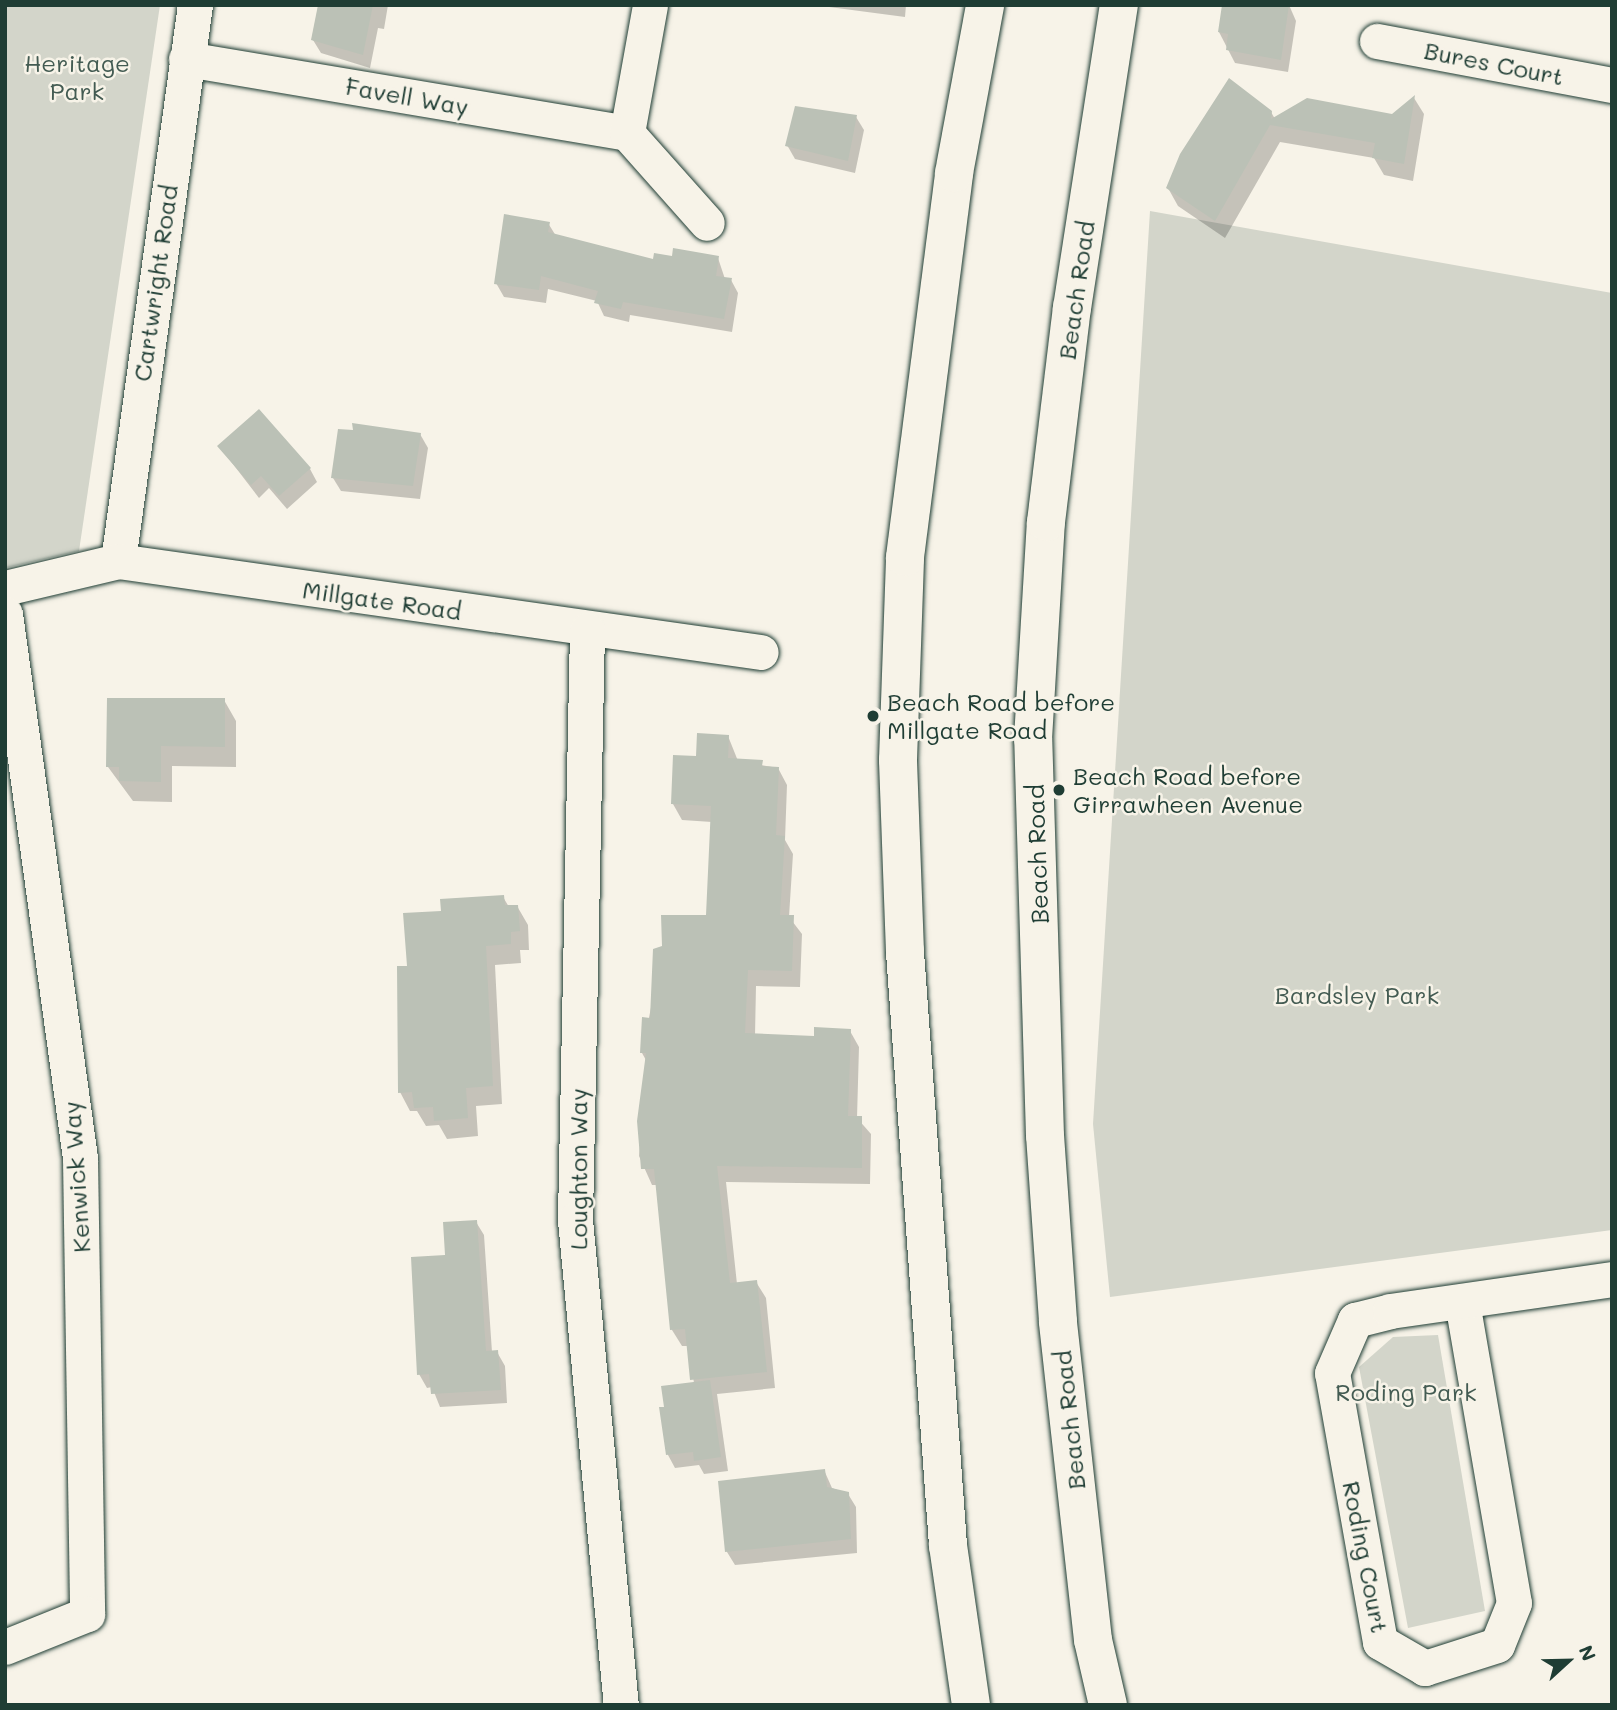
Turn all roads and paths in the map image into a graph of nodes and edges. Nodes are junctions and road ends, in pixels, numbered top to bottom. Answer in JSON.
{"nodes":[{"id":1,"x":195,"y":5,"type":"edge"},
{"id":2,"x":650,"y":5,"type":"edge"},
{"id":3,"x":985,"y":5,"type":"edge"},
{"id":4,"x":1119,"y":5,"type":"edge"},
{"id":5,"x":1377,"y":41,"type":"dead end"},
{"id":6,"x":186,"y":59,"type":"junction"},
{"id":7,"x":1612,"y":85,"type":"edge"},
{"id":8,"x":627,"y":133,"type":"junction"},
{"id":9,"x":707,"y":223,"type":"dead end"},
{"id":10,"x":118,"y":561,"type":"junction"},
{"id":11,"x":5,"y":588,"type":"edge"},
{"id":12,"x":5,"y":614,"type":"edge"},
{"id":13,"x":587,"y":631,"type":"junction"},
{"id":14,"x":761,"y":652,"type":"dead end"},
{"id":15,"x":1612,"y":1279,"type":"edge"},
{"id":16,"x":1462,"y":1301,"type":"junction"},
{"id":17,"x":5,"y":1647,"type":"edge"},
{"id":18,"x":621,"y":1705,"type":"edge"},
{"id":19,"x":971,"y":1705,"type":"edge"},
{"id":20,"x":1108,"y":1705,"type":"edge"}],
"edges":[{"from":1,"to":6,"type":"street","name":"Cartwright Road"},
{"from":2,"to":8,"type":"street"},
{"from":3,"to":19,"type":"main road"},
{"from":4,"to":20,"type":"main road","name":"Beach Road"},
{"from":5,"to":7,"type":"street","name":"Bures Court"},
{"from":6,"to":8,"type":"street","name":"Favell Way"},
{"from":6,"to":10,"type":"street","name":"Cartwright Road"},
{"from":8,"to":9,"type":"street"},
{"from":10,"to":11,"type":"street","name":"Millgate Road"},
{"from":10,"to":13,"type":"street","name":"Millgate Road"},
{"from":12,"to":17,"type":"street","name":"Kenwick Way"},
{"from":13,"to":14,"type":"street","name":"Millgate Road"},
{"from":13,"to":18,"type":"street","name":"Loughton Way"},
{"from":15,"to":16,"type":"street","name":"Roding Court"},
{"from":16,"to":16,"type":"street","name":"Roding Court"}]}
